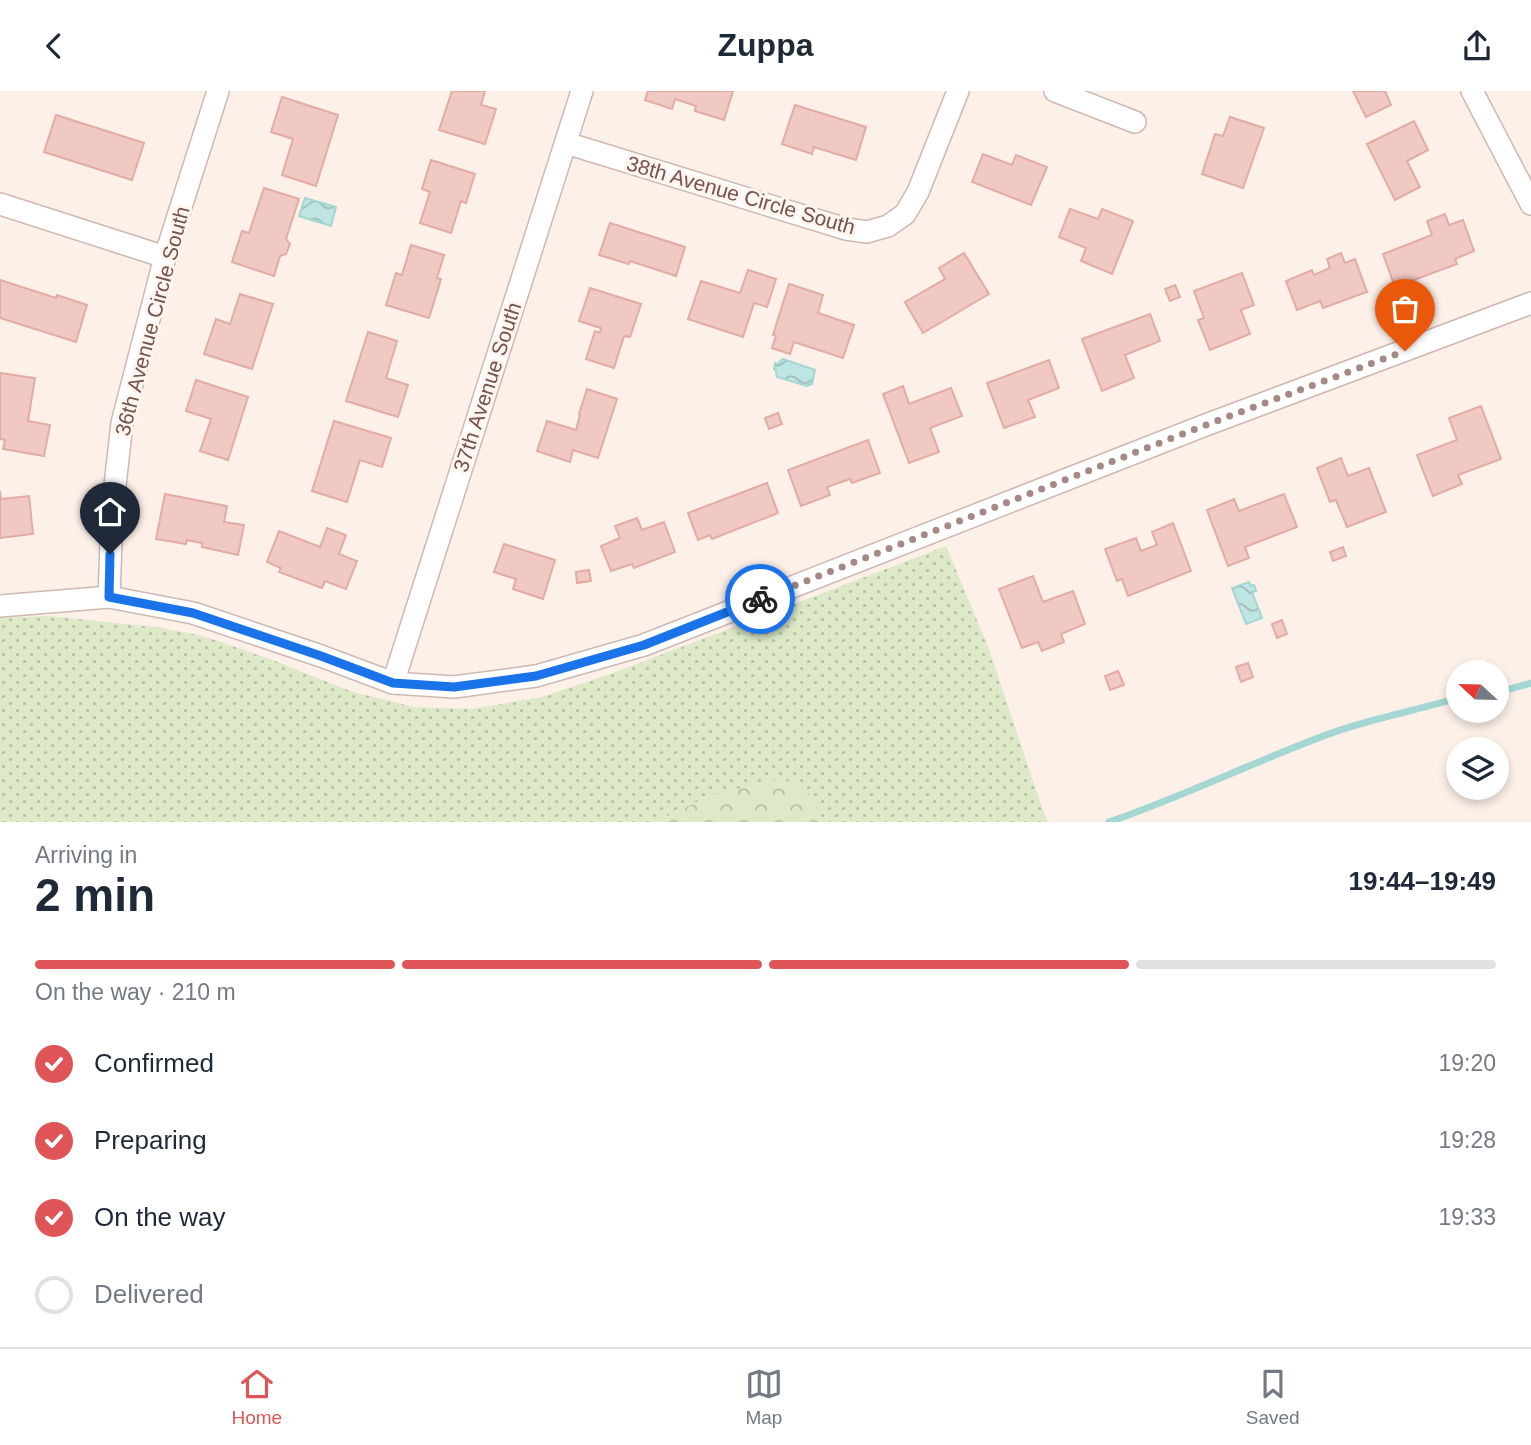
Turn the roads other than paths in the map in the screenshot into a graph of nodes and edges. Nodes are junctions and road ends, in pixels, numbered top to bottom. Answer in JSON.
{"nodes":[{"id":1,"x":218,"y":91,"type":"edge"},
{"id":2,"x":582,"y":91,"type":"edge"},
{"id":3,"x":958,"y":91,"type":"edge"},
{"id":4,"x":1055,"y":91,"type":"edge"},
{"id":5,"x":1472,"y":91,"type":"edge"},
{"id":6,"x":1135,"y":123,"type":"dead end"},
{"id":7,"x":566,"y":143,"type":"junction"},
{"id":8,"x":0,"y":204,"type":"edge"},
{"id":9,"x":1531,"y":204,"type":"edge"},
{"id":10,"x":165,"y":257,"type":"junction"},
{"id":11,"x":1531,"y":303,"type":"edge"},
{"id":12,"x":109,"y":597,"type":"junction"},
{"id":13,"x":0,"y":606,"type":"edge"},
{"id":14,"x":393,"y":683,"type":"junction"}],
"edges":[{"from":1,"to":10,"type":"street","name":"36th Avenue Circle South"},
{"from":2,"to":7,"type":"street","name":"37th Avenue South"},
{"from":3,"to":7,"type":"street","name":"38th Avenue Circle South"},
{"from":4,"to":6,"type":"street"},
{"from":5,"to":9,"type":"street"},
{"from":7,"to":14,"type":"street","name":"37th Avenue South"},
{"from":8,"to":10,"type":"street"},
{"from":10,"to":12,"type":"street","name":"36th Avenue Circle South"},
{"from":11,"to":14,"type":"street"},
{"from":12,"to":13,"type":"street"},
{"from":12,"to":14,"type":"street"}]}
